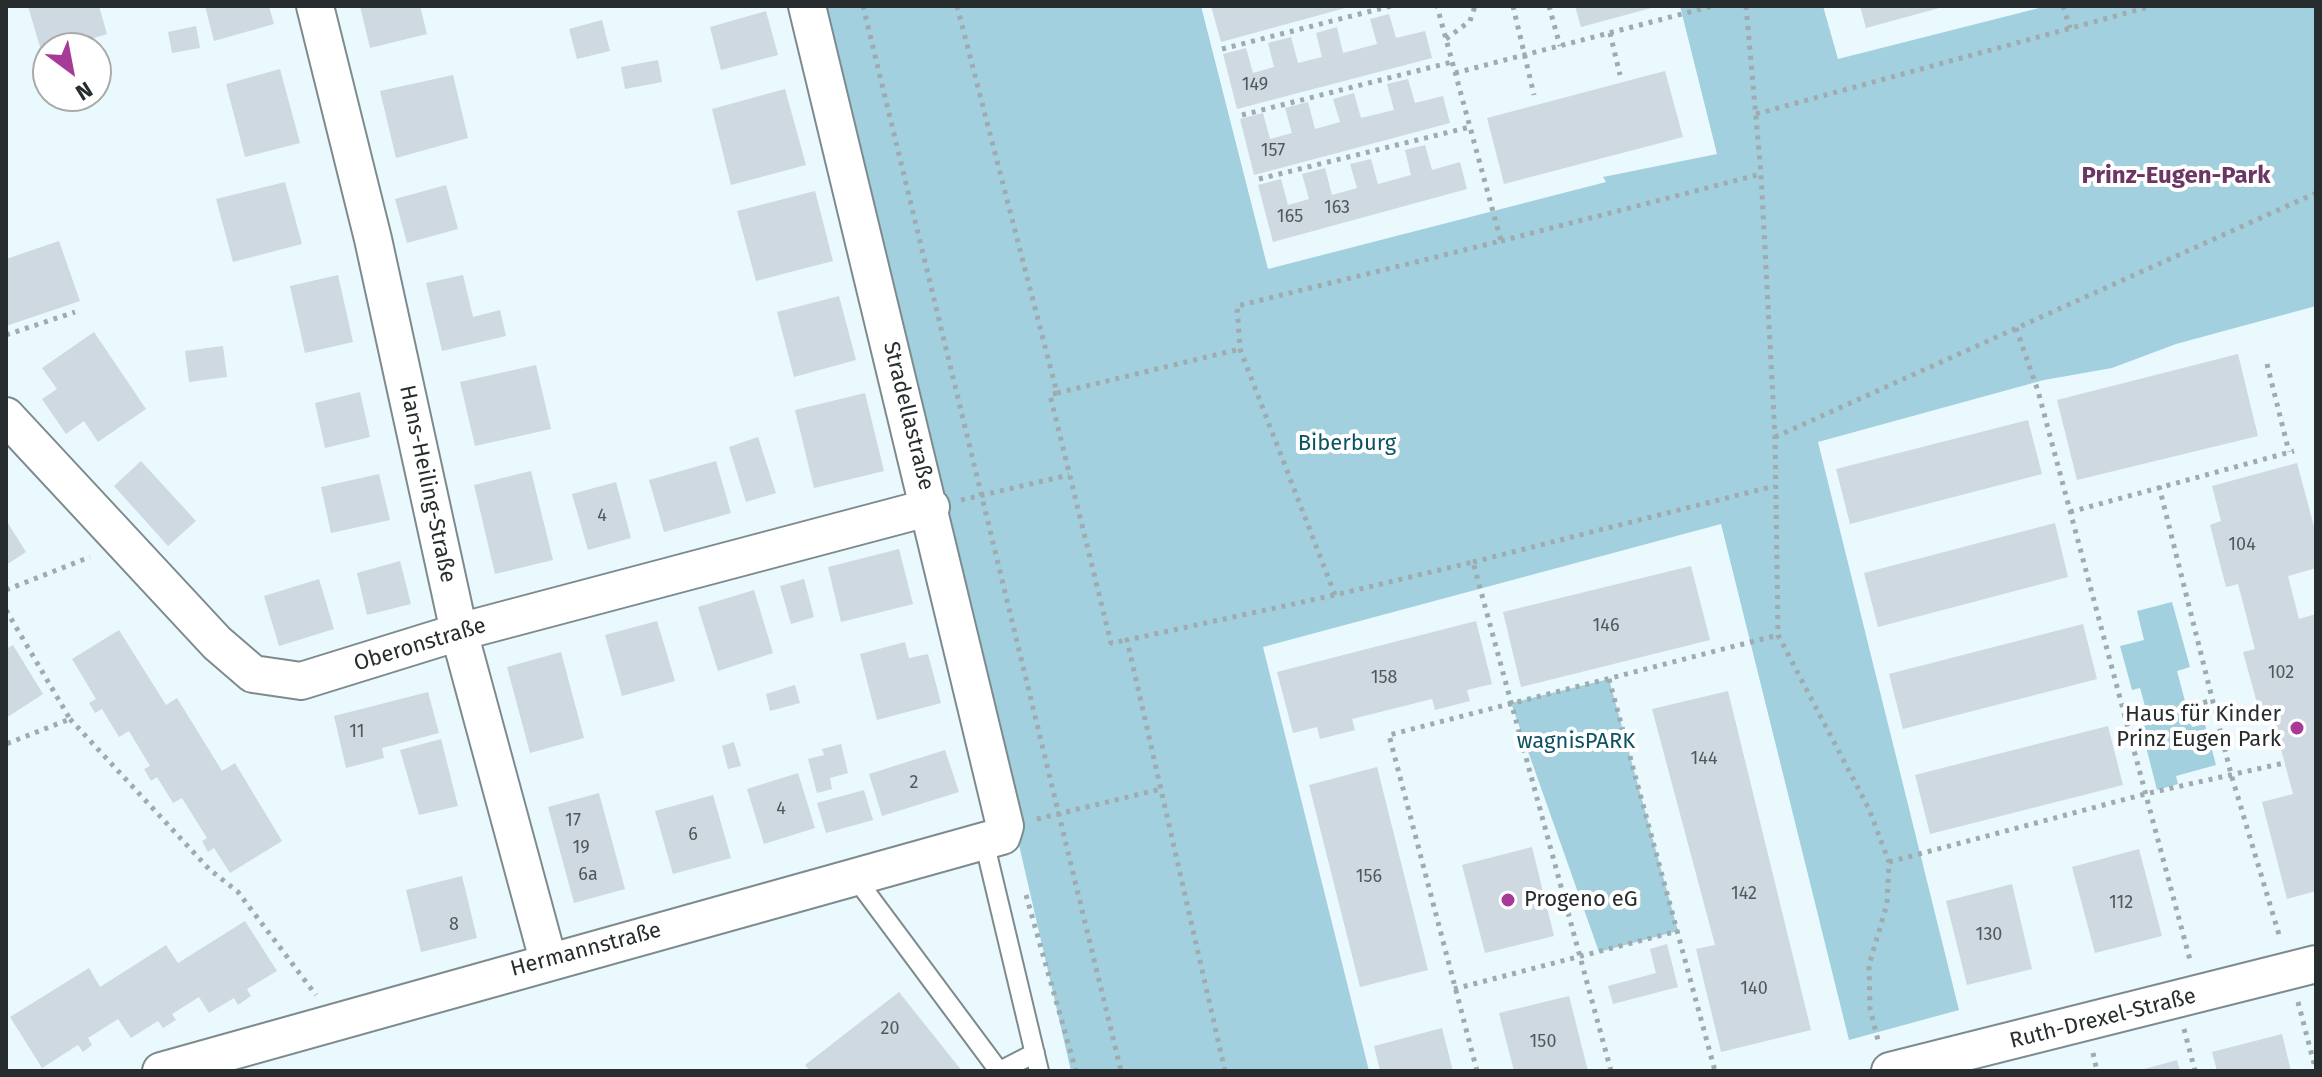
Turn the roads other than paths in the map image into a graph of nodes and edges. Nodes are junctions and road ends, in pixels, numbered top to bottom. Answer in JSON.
{"nodes":[{"id":1,"x":315,"y":6,"type":"edge"},
{"id":2,"x":807,"y":6,"type":"edge"},
{"id":3,"x":6,"y":416,"type":"edge"},
{"id":4,"x":931,"y":507,"type":"junction"},
{"id":5,"x":459,"y":632,"type":"junction"},
{"id":6,"x":995,"y":834,"type":"junction"},
{"id":7,"x":854,"y":876,"type":"junction"},
{"id":8,"x":548,"y":960,"type":"junction"},
{"id":9,"x":2303,"y":968,"type":"edge"},
{"id":10,"x":1885,"y":1058,"type":"edge"},
{"id":11,"x":1037,"y":1062,"type":"edge"},
{"id":12,"x":161,"y":1071,"type":"edge"},
{"id":13,"x":999,"y":1071,"type":"edge"}],
"edges":[{"from":1,"to":5,"type":"street","name":"Hans-Heiling-Straße"},
{"from":2,"to":4,"type":"street","name":"Stradellastraße"},
{"from":3,"to":5,"type":"street","name":"Oberonstraße"},
{"from":4,"to":5,"type":"street","name":"Oberonstraße"},
{"from":4,"to":6,"type":"street","name":"Stradellastraße"},
{"from":5,"to":8,"type":"street","name":"Hans-Heiling-Straße"},
{"from":6,"to":7,"type":"street","name":"Hermannstraße"},
{"from":6,"to":11,"type":"lane"},
{"from":7,"to":8,"type":"street","name":"Hermannstraße"},
{"from":7,"to":13,"type":"lane"},
{"from":8,"to":12,"type":"street","name":"Hermannstraße"},
{"from":9,"to":10,"type":"street","name":"Ruth-Drexel-Straße"},
{"from":11,"to":13,"type":"lane"}]}
